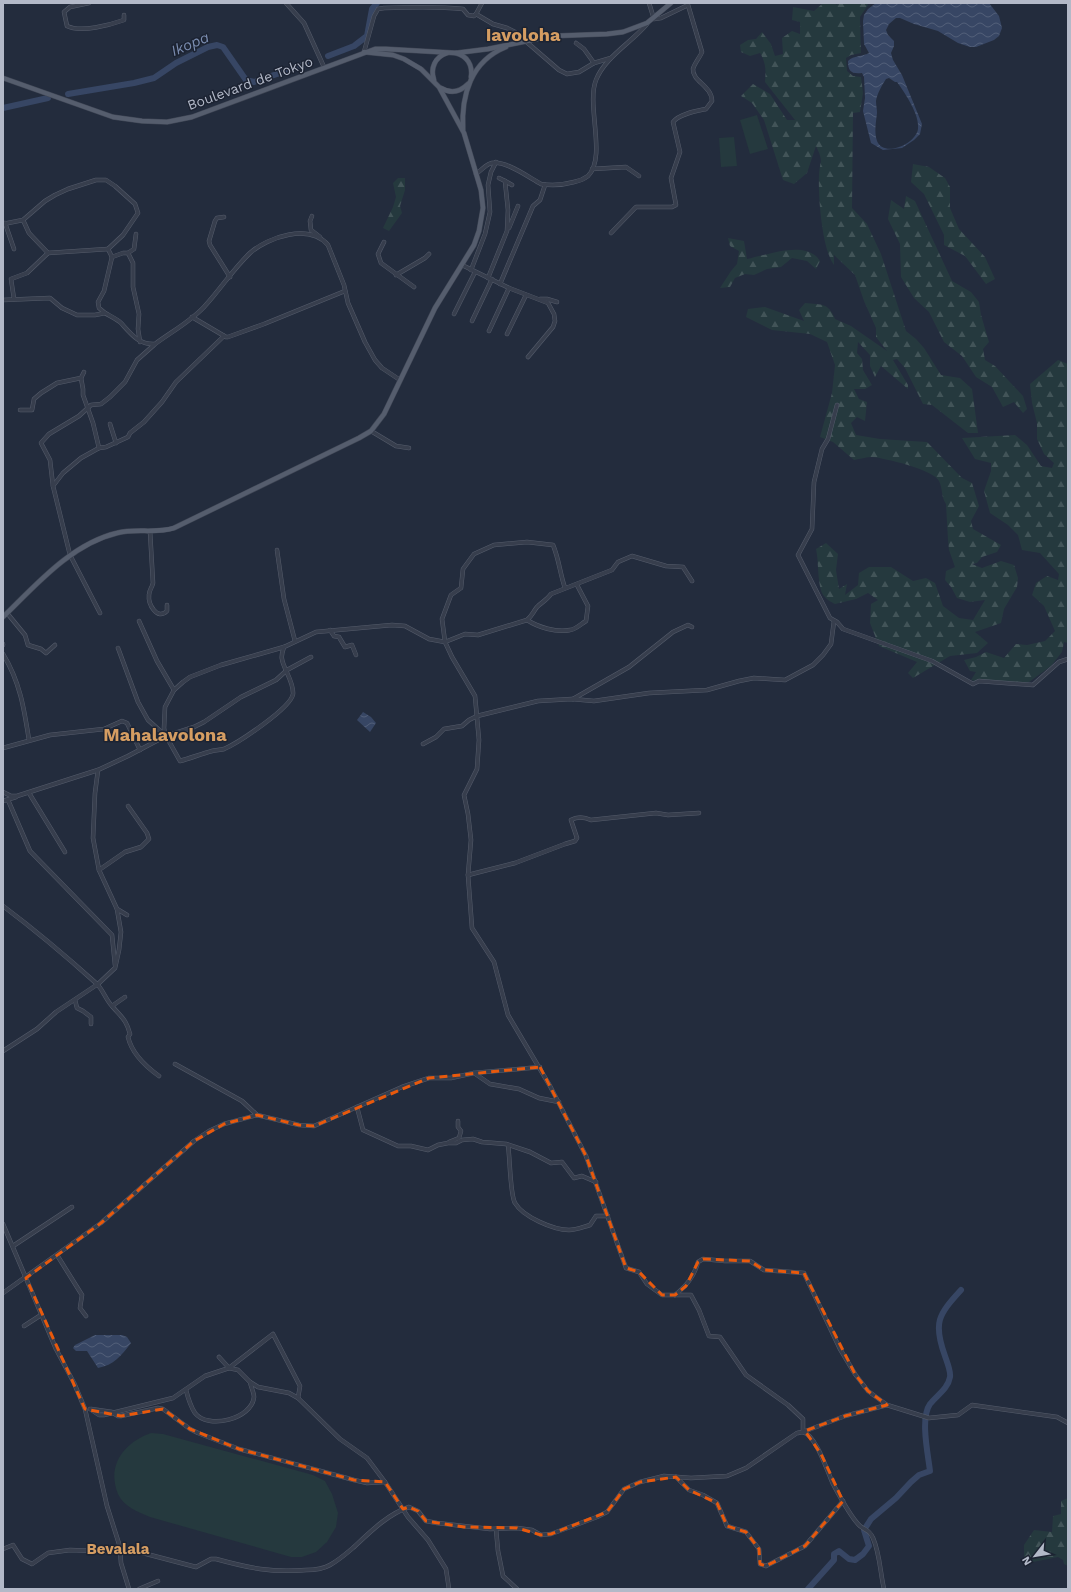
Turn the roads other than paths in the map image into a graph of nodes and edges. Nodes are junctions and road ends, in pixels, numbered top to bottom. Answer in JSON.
{"nodes":[{"id":1,"x":89,"y":3,"type":"edge"},
{"id":2,"x":286,"y":3,"type":"edge"},
{"id":3,"x":482,"y":3,"type":"edge"},
{"id":4,"x":649,"y":3,"type":"edge"},
{"id":5,"x":671,"y":3,"type":"edge"},
{"id":6,"x":476,"y":14,"type":"junction"},
{"id":7,"x":124,"y":15,"type":"dead end"},
{"id":8,"x":654,"y":18,"type":"junction"},
{"id":9,"x":647,"y":24,"type":"junction"},
{"id":10,"x":522,"y":42,"type":"junction"},
{"id":11,"x":576,"y":43,"type":"dead end"},
{"id":12,"x":364,"y":52,"type":"junction"},
{"id":13,"x":453,"y":53,"type":"junction"},
{"id":14,"x":612,"y":58,"type":"junction"},
{"id":15,"x":594,"y":63,"type":"junction"},
{"id":16,"x":324,"y":67,"type":"junction"},
{"id":17,"x":3,"y":78,"type":"edge"},
{"id":18,"x":470,"y":81,"type":"junction"},
{"id":19,"x":435,"y":82,"type":"junction"},
{"id":20,"x":439,"y":87,"type":"junction"},
{"id":21,"x":464,"y":133,"type":"junction"},
{"id":22,"x":496,"y":162,"type":"junction"},
{"id":23,"x":592,"y":169,"type":"junction"},
{"id":24,"x":476,"y":174,"type":"junction"},
{"id":25,"x":639,"y":176,"type":"dead end"},
{"id":26,"x":499,"y":178,"type":"dead end"},
{"id":27,"x":505,"y":181,"type":"junction"},
{"id":28,"x":512,"y":185,"type":"dead end"},
{"id":29,"x":545,"y":185,"type":"junction"},
{"id":30,"x":518,"y":206,"type":"dead end"},
{"id":31,"x":312,"y":216,"type":"dead end"},
{"id":32,"x":224,"y":217,"type":"dead end"},
{"id":33,"x":23,"y":220,"type":"junction"},
{"id":34,"x":4,"y":224,"type":"edge"},
{"id":35,"x":507,"y":230,"type":"junction"},
{"id":36,"x":611,"y":233,"type":"dead end"},
{"id":37,"x":136,"y":234,"type":"dead end"},
{"id":38,"x":324,"y":240,"type":"junction"},
{"id":39,"x":384,"y":242,"type":"dead end"},
{"id":40,"x":14,"y":248,"type":"dead end"},
{"id":41,"x":108,"y":249,"type":"junction"},
{"id":42,"x":48,"y":253,"type":"junction"},
{"id":43,"x":128,"y":253,"type":"junction"},
{"id":44,"x":429,"y":254,"type":"dead end"},
{"id":45,"x":112,"y":257,"type":"junction"},
{"id":46,"x":462,"y":265,"type":"junction"},
{"id":47,"x":473,"y":271,"type":"junction"},
{"id":48,"x":396,"y":275,"type":"junction"},
{"id":49,"x":230,"y":276,"type":"junction"},
{"id":50,"x":490,"y":279,"type":"junction"},
{"id":51,"x":500,"y":284,"type":"junction"},
{"id":52,"x":414,"y":287,"type":"dead end"},
{"id":53,"x":509,"y":288,"type":"junction"},
{"id":54,"x":345,"y":291,"type":"junction"},
{"id":55,"x":526,"y":295,"type":"junction"},
{"id":56,"x":14,"y":299,"type":"junction"},
{"id":57,"x":537,"y":299,"type":"junction"},
{"id":58,"x":3,"y":300,"type":"edge"},
{"id":59,"x":557,"y":302,"type":"dead end"},
{"id":60,"x":105,"y":313,"type":"junction"},
{"id":61,"x":454,"y":314,"type":"dead end"},
{"id":62,"x":192,"y":317,"type":"junction"},
{"id":63,"x":472,"y":321,"type":"dead end"},
{"id":64,"x":489,"y":331,"type":"dead end"},
{"id":65,"x":507,"y":334,"type":"dead end"},
{"id":66,"x":224,"y":336,"type":"junction"},
{"id":67,"x":140,"y":342,"type":"junction"},
{"id":68,"x":155,"y":344,"type":"junction"},
{"id":69,"x":528,"y":357,"type":"dead end"},
{"id":70,"x":84,"y":372,"type":"dead end"},
{"id":71,"x":81,"y":378,"type":"junction"},
{"id":72,"x":400,"y":380,"type":"junction"},
{"id":73,"x":837,"y":405,"type":"dead end"},
{"id":74,"x":88,"y":408,"type":"junction"},
{"id":75,"x":20,"y":410,"type":"dead end"},
{"id":76,"x":110,"y":424,"type":"dead end"},
{"id":77,"x":371,"y":431,"type":"junction"},
{"id":78,"x":116,"y":443,"type":"junction"},
{"id":79,"x":98,"y":448,"type":"junction"},
{"id":80,"x":410,"y":448,"type":"dead end"},
{"id":81,"x":52,"y":486,"type":"junction"},
{"id":82,"x":150,"y":531,"type":"junction"},
{"id":83,"x":277,"y":550,"type":"dead end"},
{"id":84,"x":70,"y":555,"type":"junction"},
{"id":85,"x":692,"y":581,"type":"dead end"},
{"id":86,"x":577,"y":585,"type":"junction"},
{"id":87,"x":565,"y":588,"type":"junction"},
{"id":88,"x":167,"y":606,"type":"dead end"},
{"id":89,"x":7,"y":613,"type":"junction"},
{"id":90,"x":100,"y":613,"type":"dead end"},
{"id":91,"x":3,"y":617,"type":"edge"},
{"id":92,"x":527,"y":620,"type":"junction"},
{"id":93,"x":834,"y":620,"type":"junction"},
{"id":94,"x":139,"y":621,"type":"dead end"},
{"id":95,"x":692,"y":627,"type":"dead end"},
{"id":96,"x":330,"y":630,"type":"junction"},
{"id":97,"x":295,"y":641,"type":"junction"},
{"id":98,"x":445,"y":642,"type":"junction"},
{"id":99,"x":55,"y":645,"type":"dead end"},
{"id":100,"x":284,"y":647,"type":"junction"},
{"id":101,"x":118,"y":648,"type":"dead end"},
{"id":102,"x":3,"y":654,"type":"edge"},
{"id":103,"x":356,"y":655,"type":"dead end"},
{"id":104,"x":311,"y":656,"type":"dead end"},
{"id":105,"x":1068,"y":659,"type":"edge"},
{"id":106,"x":287,"y":670,"type":"junction"},
{"id":107,"x":174,"y":690,"type":"junction"},
{"id":108,"x":572,"y":699,"type":"junction"},
{"id":109,"x":477,"y":716,"type":"junction"},
{"id":110,"x":165,"y":735,"type":"junction"},
{"id":111,"x":29,"y":740,"type":"junction"},
{"id":112,"x":423,"y":744,"type":"dead end"},
{"id":113,"x":3,"y":748,"type":"edge"},
{"id":114,"x":140,"y":750,"type":"junction"},
{"id":115,"x":98,"y":770,"type":"junction"},
{"id":116,"x":3,"y":792,"type":"edge"},
{"id":117,"x":29,"y":793,"type":"junction"},
{"id":118,"x":18,"y":796,"type":"junction"},
{"id":119,"x":8,"y":800,"type":"junction"},
{"id":120,"x":3,"y":801,"type":"edge"},
{"id":121,"x":128,"y":806,"type":"dead end"},
{"id":122,"x":699,"y":813,"type":"dead end"},
{"id":123,"x":65,"y":852,"type":"dead end"},
{"id":124,"x":99,"y":870,"type":"junction"},
{"id":125,"x":468,"y":875,"type":"junction"},
{"id":126,"x":3,"y":906,"type":"edge"},
{"id":127,"x":117,"y":909,"type":"junction"},
{"id":128,"x":127,"y":916,"type":"dead end"},
{"id":129,"x":115,"y":968,"type":"junction"},
{"id":130,"x":98,"y":984,"type":"junction"},
{"id":131,"x":125,"y":997,"type":"dead end"},
{"id":132,"x":75,"y":1000,"type":"junction"},
{"id":133,"x":112,"y":1006,"type":"junction"},
{"id":134,"x":91,"y":1024,"type":"dead end"},
{"id":135,"x":3,"y":1051,"type":"edge"},
{"id":136,"x":175,"y":1064,"type":"dead end"},
{"id":137,"x":540,"y":1067,"type":"junction"},
{"id":138,"x":474,"y":1072,"type":"junction"},
{"id":139,"x":159,"y":1076,"type":"dead end"},
{"id":140,"x":559,"y":1102,"type":"junction"},
{"id":141,"x":357,"y":1107,"type":"junction"},
{"id":142,"x":257,"y":1115,"type":"junction"},
{"id":143,"x":458,"y":1121,"type":"dead end"},
{"id":144,"x":448,"y":1143,"type":"junction"},
{"id":145,"x":508,"y":1145,"type":"junction"},
{"id":146,"x":596,"y":1182,"type":"junction"},
{"id":147,"x":72,"y":1207,"type":"dead end"},
{"id":148,"x":608,"y":1216,"type":"junction"},
{"id":149,"x":3,"y":1224,"type":"edge"},
{"id":150,"x":13,"y":1246,"type":"junction"},
{"id":151,"x":57,"y":1255,"type":"junction"},
{"id":152,"x":26,"y":1278,"type":"junction"},
{"id":153,"x":3,"y":1294,"type":"edge"},
{"id":154,"x":675,"y":1295,"type":"junction"},
{"id":155,"x":41,"y":1315,"type":"junction"},
{"id":156,"x":86,"y":1316,"type":"dead end"},
{"id":157,"x":24,"y":1326,"type":"dead end"},
{"id":158,"x":219,"y":1357,"type":"dead end"},
{"id":159,"x":229,"y":1368,"type":"junction"},
{"id":160,"x":250,"y":1382,"type":"junction"},
{"id":161,"x":186,"y":1390,"type":"junction"},
{"id":162,"x":298,"y":1398,"type":"junction"},
{"id":163,"x":887,"y":1405,"type":"junction"},
{"id":164,"x":85,"y":1409,"type":"junction"},
{"id":165,"x":115,"y":1413,"type":"junction"},
{"id":166,"x":1068,"y":1423,"type":"edge"},
{"id":167,"x":803,"y":1432,"type":"junction"},
{"id":168,"x":676,"y":1477,"type":"junction"},
{"id":169,"x":385,"y":1482,"type":"junction"},
{"id":170,"x":843,"y":1501,"type":"junction"},
{"id":171,"x":403,"y":1509,"type":"junction"},
{"id":172,"x":496,"y":1529,"type":"junction"},
{"id":173,"x":120,"y":1547,"type":"junction"},
{"id":174,"x":3,"y":1549,"type":"edge"},
{"id":175,"x":120,"y":1552,"type":"junction"},
{"id":176,"x":158,"y":1581,"type":"dead end"},
{"id":177,"x":129,"y":1589,"type":"edge"},
{"id":178,"x":139,"y":1589,"type":"edge"},
{"id":179,"x":449,"y":1589,"type":"edge"},
{"id":180,"x":517,"y":1589,"type":"edge"},
{"id":181,"x":884,"y":1589,"type":"edge"}],
"edges":[{"from":1,"to":7,"type":"street"},
{"from":2,"to":16,"type":"street"},
{"from":3,"to":6,"type":"street"},
{"from":4,"to":8,"type":"street"},
{"from":5,"to":8,"type":"main road"},
{"from":6,"to":10,"type":"street"},
{"from":6,"to":12,"type":"street"},
{"from":8,"to":9,"type":"main road"},
{"from":8,"to":36,"type":"street"},
{"from":9,"to":10,"type":"main road"},
{"from":9,"to":14,"type":"street"},
{"from":10,"to":13,"type":"main road"},
{"from":10,"to":15,"type":"street"},
{"from":10,"to":18,"type":"main road"},
{"from":11,"to":15,"type":"street"},
{"from":12,"to":13,"type":"main road","name":"Boulevard de Tokyo"},
{"from":12,"to":16,"type":"main road","name":"Boulevard de Tokyo"},
{"from":12,"to":19,"type":"main road"},
{"from":13,"to":18,"type":"main road"},
{"from":13,"to":19,"type":"main road"},
{"from":14,"to":15,"type":"street"},
{"from":14,"to":23,"type":"street"},
{"from":16,"to":17,"type":"main road","name":"Boulevard de Tokyo"},
{"from":18,"to":20,"type":"main road"},
{"from":18,"to":21,"type":"main road"},
{"from":19,"to":20,"type":"main road"},
{"from":20,"to":21,"type":"main road"},
{"from":21,"to":24,"type":"main road"},
{"from":22,"to":24,"type":"street"},
{"from":22,"to":29,"type":"street"},
{"from":22,"to":47,"type":"street"},
{"from":23,"to":25,"type":"street"},
{"from":23,"to":29,"type":"street"},
{"from":24,"to":46,"type":"main road"},
{"from":26,"to":27,"type":"street"},
{"from":27,"to":28,"type":"street"},
{"from":27,"to":35,"type":"street"},
{"from":29,"to":51,"type":"street"},
{"from":30,"to":35,"type":"street"},
{"from":31,"to":38,"type":"street"},
{"from":32,"to":49,"type":"street"},
{"from":33,"to":34,"type":"street"},
{"from":33,"to":41,"type":"street"},
{"from":33,"to":42,"type":"street"},
{"from":34,"to":40,"type":"street"},
{"from":35,"to":50,"type":"street"},
{"from":37,"to":43,"type":"street"},
{"from":38,"to":49,"type":"street"},
{"from":38,"to":54,"type":"street"},
{"from":39,"to":48,"type":"street"},
{"from":41,"to":42,"type":"street"},
{"from":41,"to":45,"type":"street"},
{"from":42,"to":56,"type":"street"},
{"from":43,"to":45,"type":"street"},
{"from":43,"to":67,"type":"street"},
{"from":44,"to":48,"type":"street"},
{"from":45,"to":60,"type":"street"},
{"from":46,"to":47,"type":"street"},
{"from":46,"to":72,"type":"main road"},
{"from":47,"to":50,"type":"street"},
{"from":47,"to":61,"type":"street"},
{"from":48,"to":52,"type":"street"},
{"from":49,"to":62,"type":"street"},
{"from":50,"to":51,"type":"street"},
{"from":50,"to":63,"type":"street"},
{"from":51,"to":53,"type":"street"},
{"from":53,"to":55,"type":"street"},
{"from":53,"to":64,"type":"street"},
{"from":54,"to":66,"type":"street"},
{"from":54,"to":72,"type":"street"},
{"from":55,"to":57,"type":"street"},
{"from":55,"to":65,"type":"street"},
{"from":56,"to":58,"type":"street"},
{"from":56,"to":60,"type":"street"},
{"from":57,"to":59,"type":"street"},
{"from":57,"to":69,"type":"street"},
{"from":60,"to":67,"type":"street"},
{"from":62,"to":66,"type":"street"},
{"from":62,"to":68,"type":"street"},
{"from":66,"to":78,"type":"street"},
{"from":67,"to":68,"type":"street"},
{"from":68,"to":74,"type":"street"},
{"from":70,"to":71,"type":"street"},
{"from":71,"to":74,"type":"street"},
{"from":71,"to":75,"type":"street"},
{"from":72,"to":77,"type":"main road"},
{"from":73,"to":93,"type":"street"},
{"from":74,"to":79,"type":"street"},
{"from":74,"to":81,"type":"street"},
{"from":76,"to":78,"type":"street"},
{"from":77,"to":80,"type":"street"},
{"from":77,"to":82,"type":"main road"},
{"from":78,"to":79,"type":"street"},
{"from":79,"to":81,"type":"street"},
{"from":81,"to":84,"type":"street"},
{"from":82,"to":84,"type":"main road"},
{"from":82,"to":88,"type":"street"},
{"from":83,"to":97,"type":"street"},
{"from":84,"to":89,"type":"main road"},
{"from":84,"to":90,"type":"street"},
{"from":85,"to":86,"type":"street"},
{"from":86,"to":87,"type":"street"},
{"from":86,"to":92,"type":"street"},
{"from":87,"to":92,"type":"street"},
{"from":87,"to":98,"type":"street"},
{"from":89,"to":91,"type":"main road"},
{"from":89,"to":99,"type":"street"},
{"from":92,"to":98,"type":"street"},
{"from":93,"to":105,"type":"street"},
{"from":93,"to":108,"type":"street"},
{"from":94,"to":107,"type":"street"},
{"from":95,"to":108,"type":"street"},
{"from":96,"to":97,"type":"street"},
{"from":96,"to":98,"type":"street"},
{"from":96,"to":103,"type":"street"},
{"from":97,"to":100,"type":"street"},
{"from":98,"to":109,"type":"street"},
{"from":100,"to":106,"type":"street"},
{"from":100,"to":107,"type":"street"},
{"from":101,"to":110,"type":"street"},
{"from":102,"to":111,"type":"street"},
{"from":104,"to":106,"type":"street"},
{"from":106,"to":110,"type":"street"},
{"from":106,"to":110,"type":"street"},
{"from":107,"to":110,"type":"street"},
{"from":108,"to":109,"type":"street"},
{"from":109,"to":112,"type":"street"},
{"from":109,"to":125,"type":"street"},
{"from":110,"to":114,"type":"street"},
{"from":111,"to":113,"type":"street"},
{"from":111,"to":114,"type":"street"},
{"from":114,"to":115,"type":"street"},
{"from":115,"to":117,"type":"street"},
{"from":115,"to":124,"type":"street"},
{"from":116,"to":118,"type":"street"},
{"from":117,"to":118,"type":"street"},
{"from":117,"to":123,"type":"street"},
{"from":118,"to":119,"type":"street"},
{"from":119,"to":120,"type":"street"},
{"from":119,"to":129,"type":"street"},
{"from":121,"to":124,"type":"street"},
{"from":122,"to":125,"type":"street"},
{"from":124,"to":127,"type":"street"},
{"from":125,"to":137,"type":"street"},
{"from":126,"to":130,"type":"street"},
{"from":127,"to":128,"type":"street"},
{"from":127,"to":129,"type":"street"},
{"from":129,"to":130,"type":"street"},
{"from":130,"to":132,"type":"street"},
{"from":130,"to":133,"type":"street"},
{"from":131,"to":133,"type":"street"},
{"from":132,"to":134,"type":"street"},
{"from":132,"to":135,"type":"street"},
{"from":133,"to":139,"type":"street"},
{"from":136,"to":142,"type":"street"},
{"from":137,"to":138,"type":"street"},
{"from":137,"to":140,"type":"street"},
{"from":138,"to":140,"type":"street"},
{"from":138,"to":141,"type":"street"},
{"from":140,"to":146,"type":"street"},
{"from":141,"to":142,"type":"street"},
{"from":141,"to":144,"type":"street"},
{"from":142,"to":151,"type":"street"},
{"from":143,"to":144,"type":"street"},
{"from":144,"to":145,"type":"street"},
{"from":145,"to":146,"type":"street"},
{"from":145,"to":148,"type":"street"},
{"from":146,"to":148,"type":"street"},
{"from":147,"to":150,"type":"street"},
{"from":148,"to":154,"type":"street"},
{"from":149,"to":150,"type":"street"},
{"from":150,"to":152,"type":"street"},
{"from":151,"to":152,"type":"street"},
{"from":151,"to":156,"type":"street"},
{"from":152,"to":153,"type":"street"},
{"from":152,"to":155,"type":"street"},
{"from":154,"to":163,"type":"street"},
{"from":154,"to":167,"type":"street"},
{"from":155,"to":157,"type":"street"},
{"from":155,"to":164,"type":"street"},
{"from":158,"to":159,"type":"street"},
{"from":159,"to":160,"type":"street"},
{"from":159,"to":161,"type":"street"},
{"from":159,"to":162,"type":"street"},
{"from":160,"to":161,"type":"street"},
{"from":160,"to":162,"type":"street"},
{"from":161,"to":165,"type":"street"},
{"from":162,"to":169,"type":"street"},
{"from":163,"to":166,"type":"street"},
{"from":163,"to":167,"type":"street"},
{"from":164,"to":165,"type":"street"},
{"from":164,"to":173,"type":"street"},
{"from":165,"to":169,"type":"street"},
{"from":167,"to":168,"type":"street"},
{"from":167,"to":170,"type":"street"},
{"from":168,"to":170,"type":"street"},
{"from":168,"to":172,"type":"street"},
{"from":169,"to":171,"type":"street"},
{"from":170,"to":181,"type":"street"},
{"from":171,"to":172,"type":"street"},
{"from":171,"to":173,"type":"street"},
{"from":171,"to":179,"type":"street"},
{"from":172,"to":180,"type":"street"},
{"from":173,"to":175,"type":"street"},
{"from":174,"to":175,"type":"street"},
{"from":175,"to":177,"type":"street"},
{"from":176,"to":178,"type":"street"}]}
